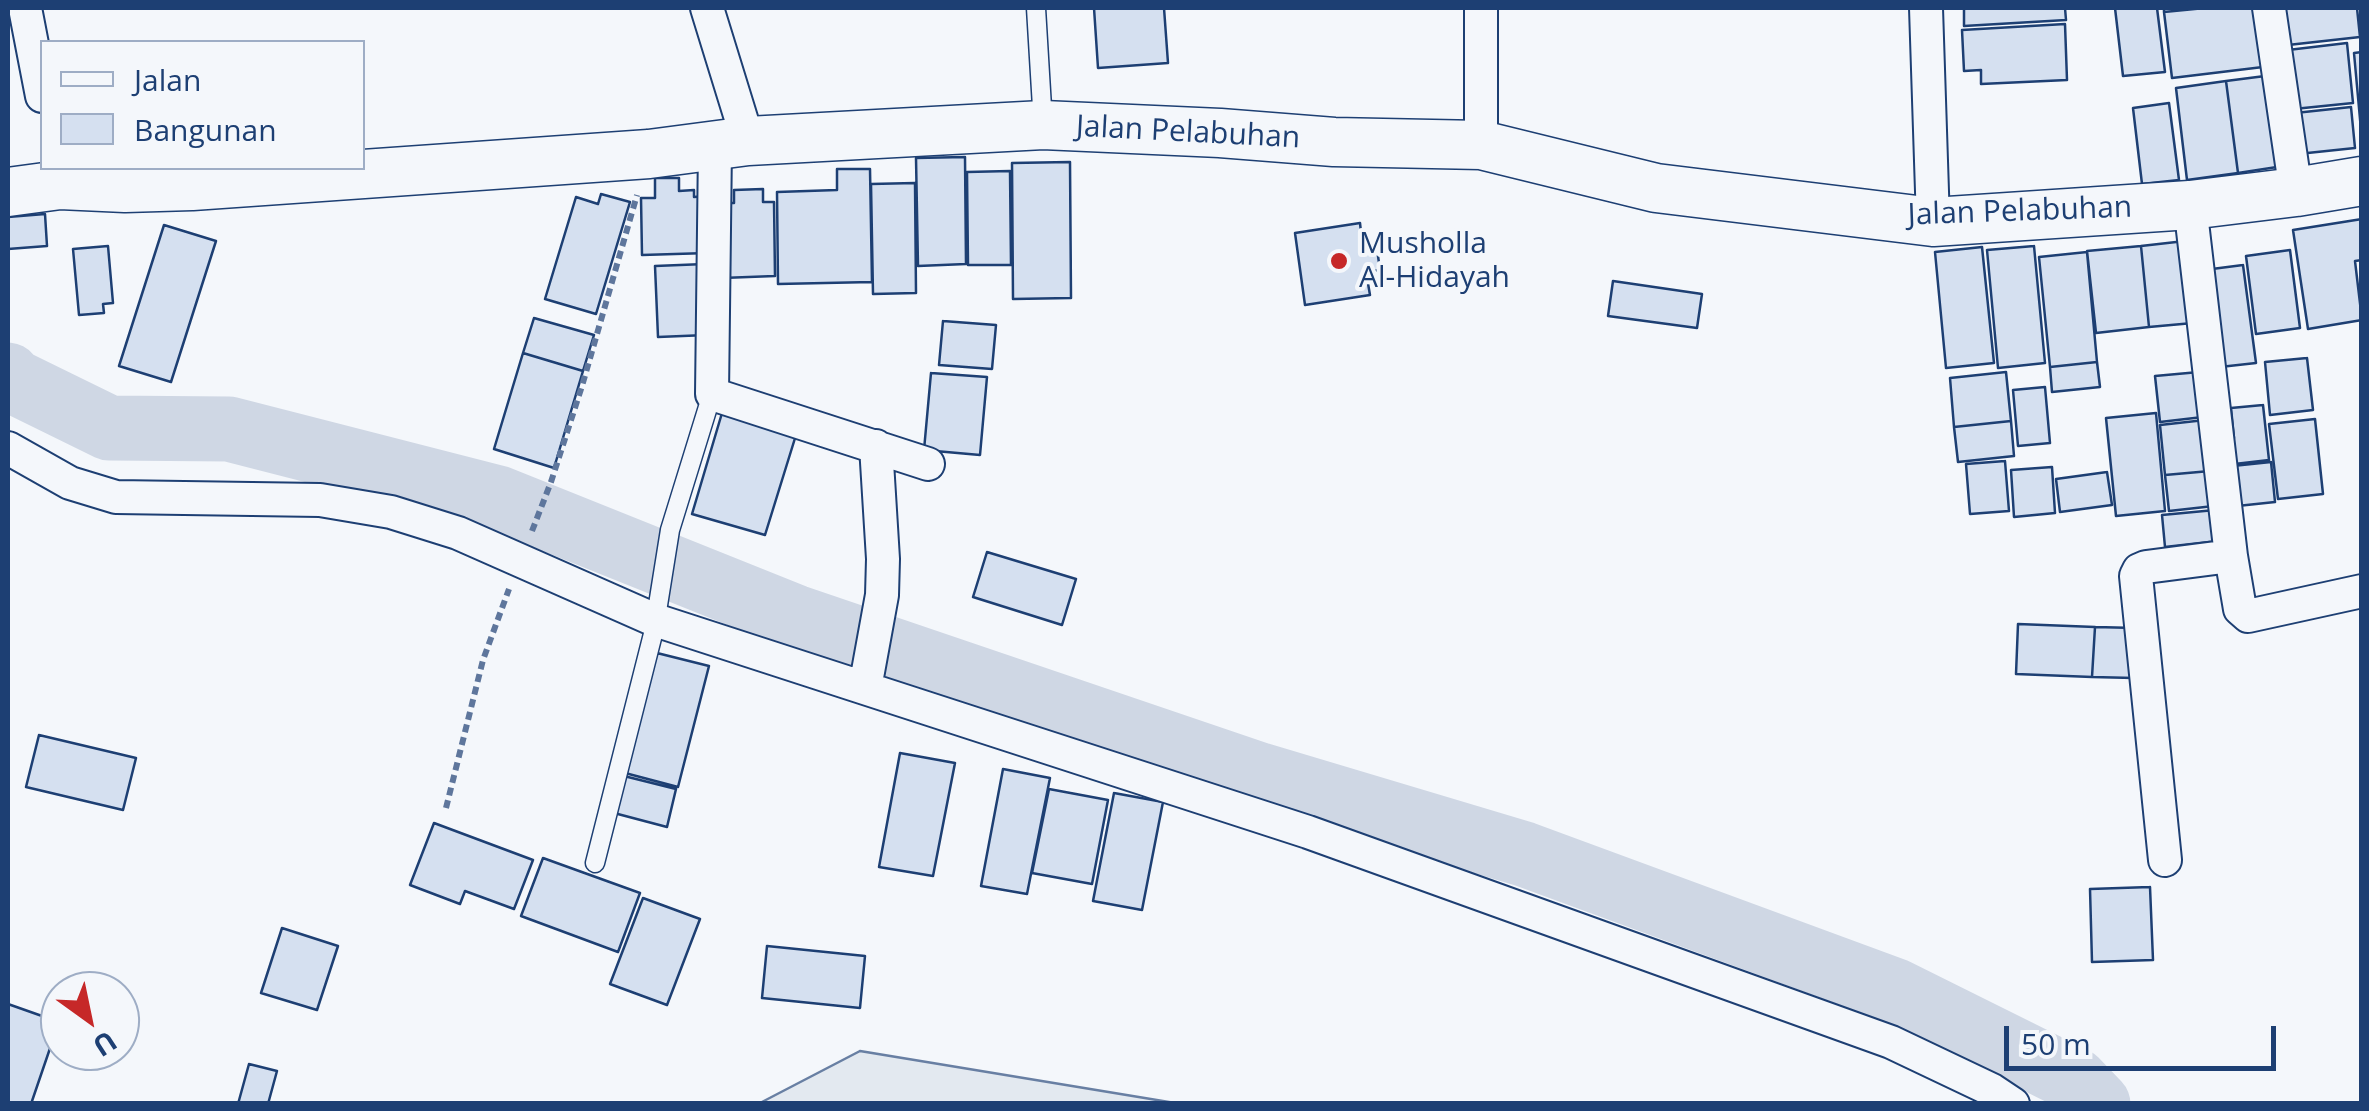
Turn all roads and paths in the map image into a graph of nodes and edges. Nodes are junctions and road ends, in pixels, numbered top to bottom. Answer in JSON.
{"nodes":[{"id":1,"x":25,"y":8,"type":"edge"},
{"id":2,"x":707,"y":8,"type":"edge"},
{"id":3,"x":1036,"y":8,"type":"edge"},
{"id":4,"x":1481,"y":8,"type":"edge"},
{"id":5,"x":1926,"y":8,"type":"edge"},
{"id":6,"x":2269,"y":8,"type":"edge"},
{"id":7,"x":40,"y":86,"type":"edge"},
{"id":8,"x":1043,"y":125,"type":"junction"},
{"id":9,"x":731,"y":144,"type":"junction"},
{"id":10,"x":1482,"y":145,"type":"junction"},
{"id":11,"x":649,"y":154,"type":"junction"},
{"id":12,"x":58,"y":176,"type":"edge"},
{"id":13,"x":2362,"y":181,"type":"edge"},
{"id":14,"x":8,"y":192,"type":"edge"},
{"id":15,"x":2296,"y":192,"type":"junction"},
{"id":16,"x":2190,"y":205,"type":"junction"},
{"id":17,"x":1934,"y":222,"type":"junction"},
{"id":18,"x":712,"y":394,"type":"junction"},
{"id":19,"x":876,"y":446,"type":"junction"},
{"id":20,"x":8,"y":448,"type":"edge"},
{"id":21,"x":928,"y":464,"type":"dead end"},
{"id":22,"x":522,"y":554,"type":"junction"},
{"id":23,"x":2231,"y":556,"type":"junction"},
{"id":24,"x":2362,"y":591,"type":"edge"},
{"id":25,"x":658,"y":605,"type":"junction"},
{"id":26,"x":869,"y":672,"type":"junction"},
{"id":27,"x":446,"y":808,"type":"dead end"},
{"id":28,"x":2165,"y":860,"type":"dead end"},
{"id":29,"x":595,"y":863,"type":"dead end"},
{"id":30,"x":2013,"y":1104,"type":"edge"}],
"edges":[{"from":1,"to":7,"type":"street"},
{"from":2,"to":9,"type":"street"},
{"from":3,"to":8,"type":"lane"},
{"from":4,"to":10,"type":"street"},
{"from":5,"to":17,"type":"street"},
{"from":6,"to":15,"type":"street"},
{"from":8,"to":9,"type":"street","name":"Jalan Pelabuhan"},
{"from":8,"to":10,"type":"street","name":"Jalan Pelabuhan"},
{"from":9,"to":11,"type":"street","name":"Jalan Pelabuhan"},
{"from":9,"to":18,"type":"street"},
{"from":10,"to":17,"type":"street","name":"Jalan Pelabuhan"},
{"from":11,"to":12,"type":"street","name":"Jalan Pelabuhan"},
{"from":11,"to":22,"type":"path"},
{"from":12,"to":14,"type":"street","name":"Jalan Pelabuhan"},
{"from":13,"to":15,"type":"street","name":"Jalan Pelabuhan"},
{"from":15,"to":16,"type":"street","name":"Jalan Pelabuhan"},
{"from":16,"to":17,"type":"street","name":"Jalan Pelabuhan"},
{"from":16,"to":23,"type":"street"},
{"from":18,"to":19,"type":"street"},
{"from":18,"to":25,"type":"lane"},
{"from":19,"to":21,"type":"street"},
{"from":19,"to":26,"type":"street"},
{"from":20,"to":22,"type":"street"},
{"from":22,"to":25,"type":"street"},
{"from":22,"to":27,"type":"path"},
{"from":23,"to":24,"type":"street"},
{"from":23,"to":28,"type":"street"},
{"from":25,"to":26,"type":"street"},
{"from":25,"to":29,"type":"lane"},
{"from":26,"to":30,"type":"street"}]}
